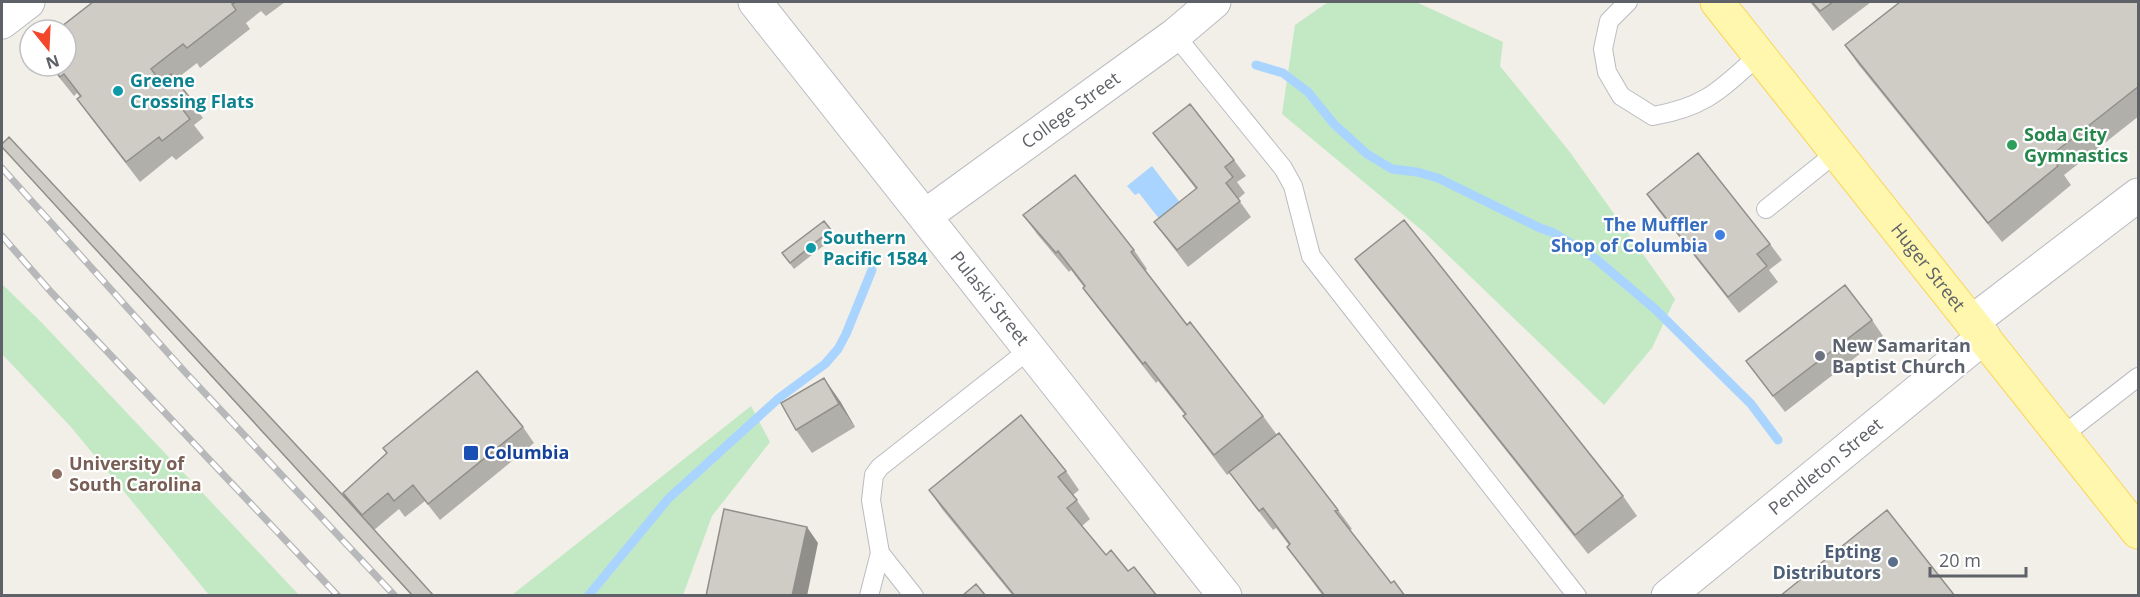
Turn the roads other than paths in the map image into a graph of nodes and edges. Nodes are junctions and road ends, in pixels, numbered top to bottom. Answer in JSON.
{"nodes":[{"id":1,"x":28,"y":2,"type":"edge"},
{"id":2,"x":755,"y":2,"type":"edge"},
{"id":3,"x":1214,"y":2,"type":"edge"},
{"id":4,"x":1628,"y":2,"type":"edge"},
{"id":5,"x":1717,"y":2,"type":"edge"},
{"id":6,"x":2,"y":22,"type":"edge"},
{"id":7,"x":1175,"y":35,"type":"junction"},
{"id":8,"x":1760,"y":55,"type":"junction"},
{"id":9,"x":1837,"y":152,"type":"junction"},
{"id":10,"x":2139,"y":195,"type":"edge"},
{"id":11,"x":1766,"y":209,"type":"dead end"},
{"id":12,"x":925,"y":216,"type":"junction"},
{"id":13,"x":1978,"y":330,"type":"junction"},
{"id":14,"x":1030,"y":349,"type":"junction"},
{"id":15,"x":2139,"y":377,"type":"edge"},
{"id":16,"x":2062,"y":436,"type":"junction"},
{"id":17,"x":2139,"y":532,"type":"edge"},
{"id":18,"x":880,"y":553,"type":"junction"},
{"id":19,"x":869,"y":596,"type":"edge"},
{"id":20,"x":914,"y":596,"type":"edge"},
{"id":21,"x":1225,"y":596,"type":"edge"},
{"id":22,"x":1577,"y":596,"type":"edge"},
{"id":23,"x":1668,"y":596,"type":"edge"}],
"edges":[{"from":1,"to":6,"type":"street"},
{"from":2,"to":12,"type":"street","name":"Pulaski Street"},
{"from":3,"to":7,"type":"street","name":"College Street"},
{"from":4,"to":8,"type":"lane"},
{"from":5,"to":8,"type":"main road","name":"Huger Street"},
{"from":7,"to":12,"type":"street","name":"College Street"},
{"from":7,"to":22,"type":"lane"},
{"from":8,"to":9,"type":"main road","name":"Huger Street"},
{"from":9,"to":11,"type":"lane"},
{"from":9,"to":13,"type":"main road","name":"Huger Street"},
{"from":10,"to":13,"type":"street","name":"Pendleton Street"},
{"from":12,"to":14,"type":"street","name":"Pulaski Street"},
{"from":13,"to":16,"type":"main road","name":"Huger Street"},
{"from":13,"to":23,"type":"street","name":"Pendleton Street"},
{"from":14,"to":18,"type":"lane"},
{"from":14,"to":21,"type":"street","name":"Pulaski Street"},
{"from":15,"to":16,"type":"lane"},
{"from":16,"to":17,"type":"main road","name":"Huger Street"},
{"from":18,"to":19,"type":"lane"},
{"from":18,"to":20,"type":"lane"}]}
